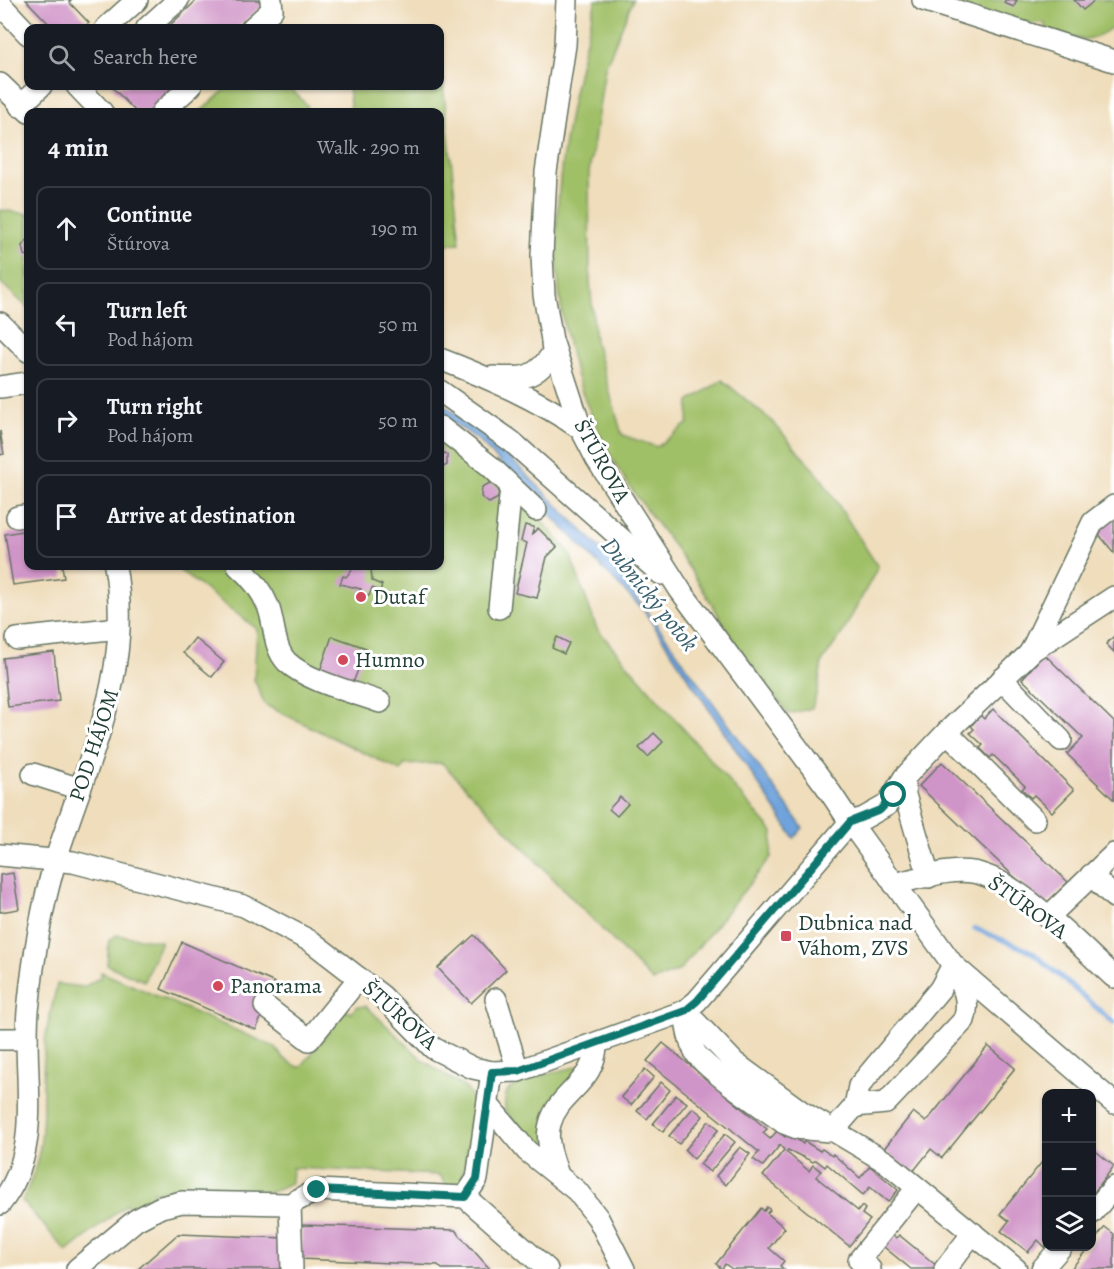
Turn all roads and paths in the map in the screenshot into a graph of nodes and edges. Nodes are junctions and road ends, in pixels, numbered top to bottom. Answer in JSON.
{"nodes":[{"id":1,"x":137,"y":0,"type":"edge"},
{"id":2,"x":178,"y":0,"type":"edge"},
{"id":3,"x":271,"y":0,"type":"edge"},
{"id":4,"x":567,"y":0,"type":"edge"},
{"id":5,"x":923,"y":0,"type":"edge"},
{"id":6,"x":0,"y":4,"type":"edge"},
{"id":7,"x":110,"y":24,"type":"edge"},
{"id":8,"x":151,"y":24,"type":"edge"},
{"id":9,"x":256,"y":24,"type":"edge"},
{"id":10,"x":24,"y":30,"type":"edge"},
{"id":11,"x":1114,"y":61,"type":"edge"},
{"id":12,"x":0,"y":84,"type":"edge"},
{"id":13,"x":38,"y":90,"type":"edge"},
{"id":14,"x":84,"y":90,"type":"edge"},
{"id":15,"x":187,"y":90,"type":"edge"},
{"id":16,"x":24,"y":108,"type":"edge"},
{"id":17,"x":26,"y":108,"type":"edge"},
{"id":18,"x":99,"y":108,"type":"edge"},
{"id":19,"x":166,"y":108,"type":"edge"},
{"id":20,"x":0,"y":323,"type":"edge"},
{"id":21,"x":552,"y":340,"type":"junction"},
{"id":22,"x":24,"y":347,"type":"edge"},
{"id":23,"x":444,"y":361,"type":"edge"},
{"id":24,"x":486,"y":377,"type":"junction"},
{"id":25,"x":24,"y":384,"type":"edge"},
{"id":26,"x":0,"y":387,"type":"edge"},
{"id":27,"x":444,"y":394,"type":"edge"},
{"id":28,"x":581,"y":429,"type":"junction"},
{"id":29,"x":444,"y":431,"type":"edge"},
{"id":30,"x":511,"y":487,"type":"junction"},
{"id":31,"x":1114,"y":506,"type":"edge"},
{"id":32,"x":536,"y":510,"type":"dead end"},
{"id":33,"x":115,"y":570,"type":"edge"},
{"id":34,"x":243,"y":570,"type":"edge"},
{"id":35,"x":680,"y":590,"type":"junction"},
{"id":36,"x":1114,"y":597,"type":"edge"},
{"id":37,"x":499,"y":608,"type":"dead end"},
{"id":38,"x":119,"y":628,"type":"junction"},
{"id":39,"x":17,"y":639,"type":"dead end"},
{"id":40,"x":1030,"y":653,"type":"junction"},
{"id":41,"x":1002,"y":679,"type":"junction"},
{"id":42,"x":380,"y":702,"type":"dead end"},
{"id":43,"x":947,"y":732,"type":"junction"},
{"id":44,"x":1061,"y":740,"type":"dead end"},
{"id":45,"x":33,"y":774,"type":"dead end"},
{"id":46,"x":904,"y":778,"type":"junction"},
{"id":47,"x":80,"y":789,"type":"junction"},
{"id":48,"x":1035,"y":820,"type":"dead end"},
{"id":49,"x":850,"y":822,"type":"junction"},
{"id":50,"x":1114,"y":854,"type":"edge"},
{"id":51,"x":0,"y":855,"type":"edge"},
{"id":52,"x":56,"y":860,"type":"junction"},
{"id":53,"x":1091,"y":875,"type":"junction"},
{"id":54,"x":929,"y":877,"type":"junction"},
{"id":55,"x":894,"y":884,"type":"junction"},
{"id":56,"x":1114,"y":897,"type":"edge"},
{"id":57,"x":1048,"y":917,"type":"junction"},
{"id":58,"x":953,"y":965,"type":"junction"},
{"id":59,"x":1114,"y":976,"type":"edge"},
{"id":60,"x":359,"y":978,"type":"junction"},
{"id":61,"x":496,"y":999,"type":"dead end"},
{"id":62,"x":265,"y":1006,"type":"dead end"},
{"id":63,"x":685,"y":1011,"type":"junction"},
{"id":64,"x":0,"y":1039,"type":"edge"},
{"id":65,"x":27,"y":1039,"type":"junction"},
{"id":66,"x":596,"y":1044,"type":"junction"},
{"id":67,"x":518,"y":1071,"type":"junction"},
{"id":68,"x":492,"y":1072,"type":"junction"},
{"id":69,"x":1114,"y":1103,"type":"edge"},
{"id":70,"x":489,"y":1106,"type":"junction"},
{"id":71,"x":855,"y":1106,"type":"junction"},
{"id":72,"x":833,"y":1131,"type":"junction"},
{"id":73,"x":558,"y":1175,"type":"junction"},
{"id":74,"x":1114,"y":1187,"type":"edge"},
{"id":75,"x":917,"y":1188,"type":"junction"},
{"id":76,"x":465,"y":1197,"type":"junction"},
{"id":77,"x":0,"y":1204,"type":"edge"},
{"id":78,"x":290,"y":1204,"type":"junction"},
{"id":79,"x":1096,"y":1208,"type":"edge"},
{"id":80,"x":973,"y":1233,"type":"junction"},
{"id":81,"x":1058,"y":1251,"type":"edge"},
{"id":82,"x":77,"y":1269,"type":"edge"},
{"id":83,"x":292,"y":1269,"type":"edge"},
{"id":84,"x":547,"y":1269,"type":"edge"},
{"id":85,"x":624,"y":1269,"type":"edge"},
{"id":86,"x":870,"y":1269,"type":"edge"},
{"id":87,"x":945,"y":1269,"type":"edge"},
{"id":88,"x":1016,"y":1269,"type":"edge"},
{"id":89,"x":1042,"y":1269,"type":"edge"}],
"edges":[{"from":1,"to":7,"type":"street"},
{"from":2,"to":8,"type":"street"},
{"from":3,"to":9,"type":"street"},
{"from":4,"to":21,"type":"street","name":"ŠTÚROVA"},
{"from":5,"to":11,"type":"street"},
{"from":6,"to":10,"type":"street"},
{"from":12,"to":16,"type":"street"},
{"from":13,"to":17,"type":"street"},
{"from":14,"to":18,"type":"street"},
{"from":15,"to":19,"type":"street"},
{"from":20,"to":22,"type":"street"},
{"from":21,"to":24,"type":"street"},
{"from":21,"to":28,"type":"street","name":"ŠTÚROVA"},
{"from":23,"to":24,"type":"street"},
{"from":24,"to":28,"type":"street"},
{"from":25,"to":26,"type":"street"},
{"from":27,"to":35,"type":"street"},
{"from":28,"to":35,"type":"street","name":"ŠTÚROVA"},
{"from":29,"to":30,"type":"street"},
{"from":30,"to":32,"type":"street"},
{"from":30,"to":37,"type":"street"},
{"from":31,"to":40,"type":"street","name":"ŠTÚROVA"},
{"from":33,"to":38,"type":"street","name":"POD HÁJOM"},
{"from":34,"to":42,"type":"street"},
{"from":35,"to":49,"type":"street","name":"ŠTÚROVA"},
{"from":36,"to":40,"type":"street"},
{"from":38,"to":39,"type":"street"},
{"from":38,"to":47,"type":"street","name":"POD HÁJOM"},
{"from":40,"to":41,"type":"street","name":"ŠTÚROVA"},
{"from":41,"to":43,"type":"street","name":"ŠTÚROVA"},
{"from":41,"to":44,"type":"street"},
{"from":43,"to":46,"type":"street","name":"ŠTÚROVA"},
{"from":43,"to":48,"type":"street"},
{"from":45,"to":47,"type":"street"},
{"from":46,"to":49,"type":"street","name":"ŠTÚROVA"},
{"from":46,"to":54,"type":"street"},
{"from":47,"to":52,"type":"street","name":"POD HÁJOM"},
{"from":49,"to":55,"type":"street","name":"ŠTÚROVA"},
{"from":49,"to":63,"type":"street","name":"ŠTÚROVA"},
{"from":50,"to":53,"type":"street"},
{"from":51,"to":52,"type":"street"},
{"from":52,"to":60,"type":"street","name":"ŠTÚROVA"},
{"from":52,"to":65,"type":"street","name":"POD HÁJOM"},
{"from":53,"to":56,"type":"street"},
{"from":53,"to":57,"type":"street"},
{"from":54,"to":55,"type":"street","name":"ŠTÚROVA"},
{"from":54,"to":57,"type":"street","name":"ŠTÚROVA"},
{"from":55,"to":58,"type":"street","name":"ŠTÚROVA"},
{"from":57,"to":59,"type":"street","name":"ŠTÚROVA"},
{"from":58,"to":69,"type":"street","name":"ŠTÚROVA"},
{"from":58,"to":71,"type":"street"},
{"from":58,"to":71,"type":"street"},
{"from":60,"to":62,"type":"street"},
{"from":60,"to":68,"type":"street","name":"ŠTÚROVA"},
{"from":61,"to":67,"type":"street"},
{"from":63,"to":66,"type":"street","name":"ŠTÚROVA"},
{"from":63,"to":72,"type":"street"},
{"from":64,"to":65,"type":"street"},
{"from":65,"to":77,"type":"street","name":"POD HÁJOM"},
{"from":66,"to":67,"type":"street","name":"ŠTÚROVA"},
{"from":66,"to":73,"type":"street"},
{"from":67,"to":68,"type":"street","name":"ŠTÚROVA"},
{"from":68,"to":70,"type":"street"},
{"from":70,"to":73,"type":"street"},
{"from":70,"to":76,"type":"street"},
{"from":71,"to":72,"type":"street"},
{"from":72,"to":75,"type":"street"},
{"from":73,"to":85,"type":"street"},
{"from":74,"to":79,"type":"street"},
{"from":75,"to":80,"type":"street"},
{"from":75,"to":86,"type":"street"},
{"from":76,"to":78,"type":"street"},
{"from":76,"to":84,"type":"street"},
{"from":78,"to":82,"type":"street"},
{"from":78,"to":83,"type":"street"},
{"from":80,"to":87,"type":"street"},
{"from":80,"to":88,"type":"street"},
{"from":81,"to":89,"type":"street"}]}
